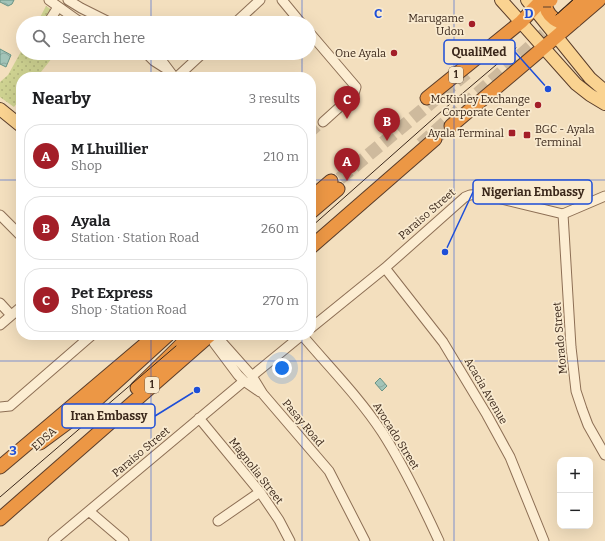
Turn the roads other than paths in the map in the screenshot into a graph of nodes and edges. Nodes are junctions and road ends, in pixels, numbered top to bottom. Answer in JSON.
{"nodes":[{"id":1,"x":49,"y":0,"type":"edge"},
{"id":2,"x":68,"y":0,"type":"edge"},
{"id":3,"x":260,"y":0,"type":"edge"},
{"id":4,"x":282,"y":0,"type":"edge"},
{"id":5,"x":501,"y":0,"type":"edge"},
{"id":6,"x":551,"y":0,"type":"edge"},
{"id":7,"x":583,"y":0,"type":"edge"},
{"id":8,"x":599,"y":0,"type":"edge"},
{"id":9,"x":538,"y":2,"type":"edge"},
{"id":10,"x":58,"y":7,"type":"junction"},
{"id":11,"x":52,"y":16,"type":"edge"},
{"id":12,"x":72,"y":16,"type":"edge"},
{"id":13,"x":97,"y":16,"type":"edge"},
{"id":14,"x":243,"y":16,"type":"edge"},
{"id":15,"x":295,"y":16,"type":"edge"},
{"id":16,"x":569,"y":19,"type":"junction"},
{"id":17,"x":521,"y":22,"type":"junction"},
{"id":18,"x":556,"y":36,"type":"junction"},
{"id":19,"x":316,"y":40,"type":"edge"},
{"id":20,"x":543,"y":48,"type":"junction"},
{"id":21,"x":153,"y":60,"type":"edge"},
{"id":22,"x":161,"y":60,"type":"edge"},
{"id":23,"x":195,"y":60,"type":"edge"},
{"id":24,"x":166,"y":68,"type":"junction"},
{"id":25,"x":170,"y":72,"type":"edge"},
{"id":26,"x":181,"y":72,"type":"edge"},
{"id":27,"x":605,"y":91,"type":"edge"},
{"id":28,"x":427,"y":98,"type":"dead end"},
{"id":29,"x":605,"y":104,"type":"edge"},
{"id":30,"x":0,"y":109,"type":"edge"},
{"id":31,"x":16,"y":122,"type":"edge"},
{"id":32,"x":323,"y":122,"type":"tunnel mouth"},
{"id":33,"x":451,"y":126,"type":"tunnel mouth"},
{"id":34,"x":435,"y":139,"type":"tunnel mouth"},
{"id":35,"x":387,"y":180,"type":"junction"},
{"id":36,"x":316,"y":195,"type":"edge"},
{"id":37,"x":605,"y":196,"type":"edge"},
{"id":38,"x":316,"y":206,"type":"edge"},
{"id":39,"x":563,"y":214,"type":"junction"},
{"id":40,"x":0,"y":215,"type":"edge"},
{"id":41,"x":16,"y":231,"type":"edge"},
{"id":42,"x":316,"y":232,"type":"edge"},
{"id":43,"x":316,"y":243,"type":"edge"},
{"id":44,"x":384,"y":268,"type":"junction"},
{"id":45,"x":0,"y":303,"type":"edge"},
{"id":46,"x":16,"y":312,"type":"edge"},
{"id":47,"x":11,"y":316,"type":"junction"},
{"id":48,"x":316,"y":324,"type":"edge"},
{"id":49,"x":0,"y":325,"type":"edge"},
{"id":50,"x":86,"y":340,"type":"edge"},
{"id":51,"x":150,"y":340,"type":"edge"},
{"id":52,"x":163,"y":340,"type":"edge"},
{"id":53,"x":186,"y":340,"type":"tunnel mouth"},
{"id":54,"x":206,"y":340,"type":"edge"},
{"id":55,"x":213,"y":340,"type":"edge"},
{"id":56,"x":220,"y":340,"type":"edge"},
{"id":57,"x":296,"y":340,"type":"edge"},
{"id":58,"x":306,"y":340,"type":"edge"},
{"id":59,"x":139,"y":353,"type":"dead end"},
{"id":60,"x":252,"y":376,"type":"junction"},
{"id":61,"x":244,"y":382,"type":"junction"},
{"id":62,"x":263,"y":394,"type":"junction"},
{"id":63,"x":0,"y":408,"type":"edge"},
{"id":64,"x":200,"y":418,"type":"junction"},
{"id":65,"x":98,"y":431,"type":"junction"},
{"id":66,"x":37,"y":446,"type":"junction"},
{"id":67,"x":605,"y":455,"type":"edge"},
{"id":68,"x":0,"y":467,"type":"edge"},
{"id":69,"x":0,"y":476,"type":"edge"},
{"id":70,"x":260,"y":492,"type":"junction"},
{"id":71,"x":0,"y":511,"type":"edge"},
{"id":72,"x":89,"y":512,"type":"junction"},
{"id":73,"x":0,"y":519,"type":"edge"},
{"id":74,"x":218,"y":521,"type":"dead end"},
{"id":75,"x":52,"y":541,"type":"edge"},
{"id":76,"x":124,"y":541,"type":"edge"},
{"id":77,"x":290,"y":541,"type":"edge"},
{"id":78,"x":365,"y":541,"type":"edge"},
{"id":79,"x":439,"y":541,"type":"edge"},
{"id":80,"x":544,"y":541,"type":"edge"}],
"edges":[{"from":1,"to":10,"type":"street"},
{"from":2,"to":13,"type":"street"},
{"from":3,"to":14,"type":"street"},
{"from":4,"to":15,"type":"street"},
{"from":5,"to":17,"type":"main road"},
{"from":6,"to":9,"type":"highway","bridge":true},
{"from":7,"to":16,"type":"highway"},
{"from":8,"to":16,"type":"highway"},
{"from":9,"to":16,"type":"highway"},
{"from":9,"to":17,"type":"highway","number":"1"},
{"from":9,"to":18,"type":"main road"},
{"from":10,"to":11,"type":"street"},
{"from":10,"to":12,"type":"street"},
{"from":16,"to":18,"type":"highway"},
{"from":17,"to":20,"type":"main road"},
{"from":17,"to":28,"type":"highway","number":"1"},
{"from":18,"to":20,"type":"highway"},
{"from":18,"to":27,"type":"main road"},
{"from":19,"to":32,"type":"street"},
{"from":20,"to":29,"type":"main road"},
{"from":20,"to":33,"type":"highway"},
{"from":21,"to":24,"type":"street"},
{"from":22,"to":24,"type":"street"},
{"from":23,"to":26,"type":"street"},
{"from":24,"to":25,"type":"street"},
{"from":30,"to":31,"type":"main road"},
{"from":34,"to":35,"type":"highway"},
{"from":35,"to":42,"type":"highway"},
{"from":35,"to":43,"type":"highway"},
{"from":36,"to":38,"type":"highway"},
{"from":37,"to":39,"type":"street"},
{"from":39,"to":44,"type":"street","name":"Paraiso Street"},
{"from":39,"to":67,"type":"street","name":"Morado Street"},
{"from":40,"to":41,"type":"street"},
{"from":44,"to":48,"type":"street","name":"Paraiso Street"},
{"from":44,"to":80,"type":"street","name":"Acacia Avenue"},
{"from":45,"to":47,"type":"street"},
{"from":46,"to":47,"type":"street"},
{"from":47,"to":49,"type":"street"},
{"from":50,"to":63,"type":"street"},
{"from":51,"to":68,"type":"highway"},
{"from":52,"to":66,"type":"highway"},
{"from":53,"to":65,"type":"highway"},
{"from":54,"to":65,"type":"highway","number":"1"},
{"from":55,"to":61,"type":"street","name":"Pasay Road"},
{"from":56,"to":60,"type":"street","name":"Pasay Road"},
{"from":57,"to":60,"type":"street"},
{"from":58,"to":79,"type":"street","name":"Avocado Street"},
{"from":59,"to":66,"type":"highway","name":"EDSA"},
{"from":60,"to":62,"type":"street","name":"Pasay Road"},
{"from":61,"to":62,"type":"street","name":"Pasay Road"},
{"from":61,"to":64,"type":"street","name":"Paraiso Street"},
{"from":62,"to":78,"type":"street","name":"Pasay Road"},
{"from":64,"to":70,"type":"street","name":"Magnolia Street"},
{"from":64,"to":72,"type":"street","name":"Paraiso Street"},
{"from":65,"to":71,"type":"highway","number":"1"},
{"from":65,"to":73,"type":"highway","number":"1"},
{"from":66,"to":69,"type":"highway","name":"EDSA"},
{"from":70,"to":74,"type":"street"},
{"from":70,"to":77,"type":"street","name":"Magnolia Street"},
{"from":72,"to":75,"type":"street","name":"Paraiso Street"},
{"from":72,"to":76,"type":"street"}]}
